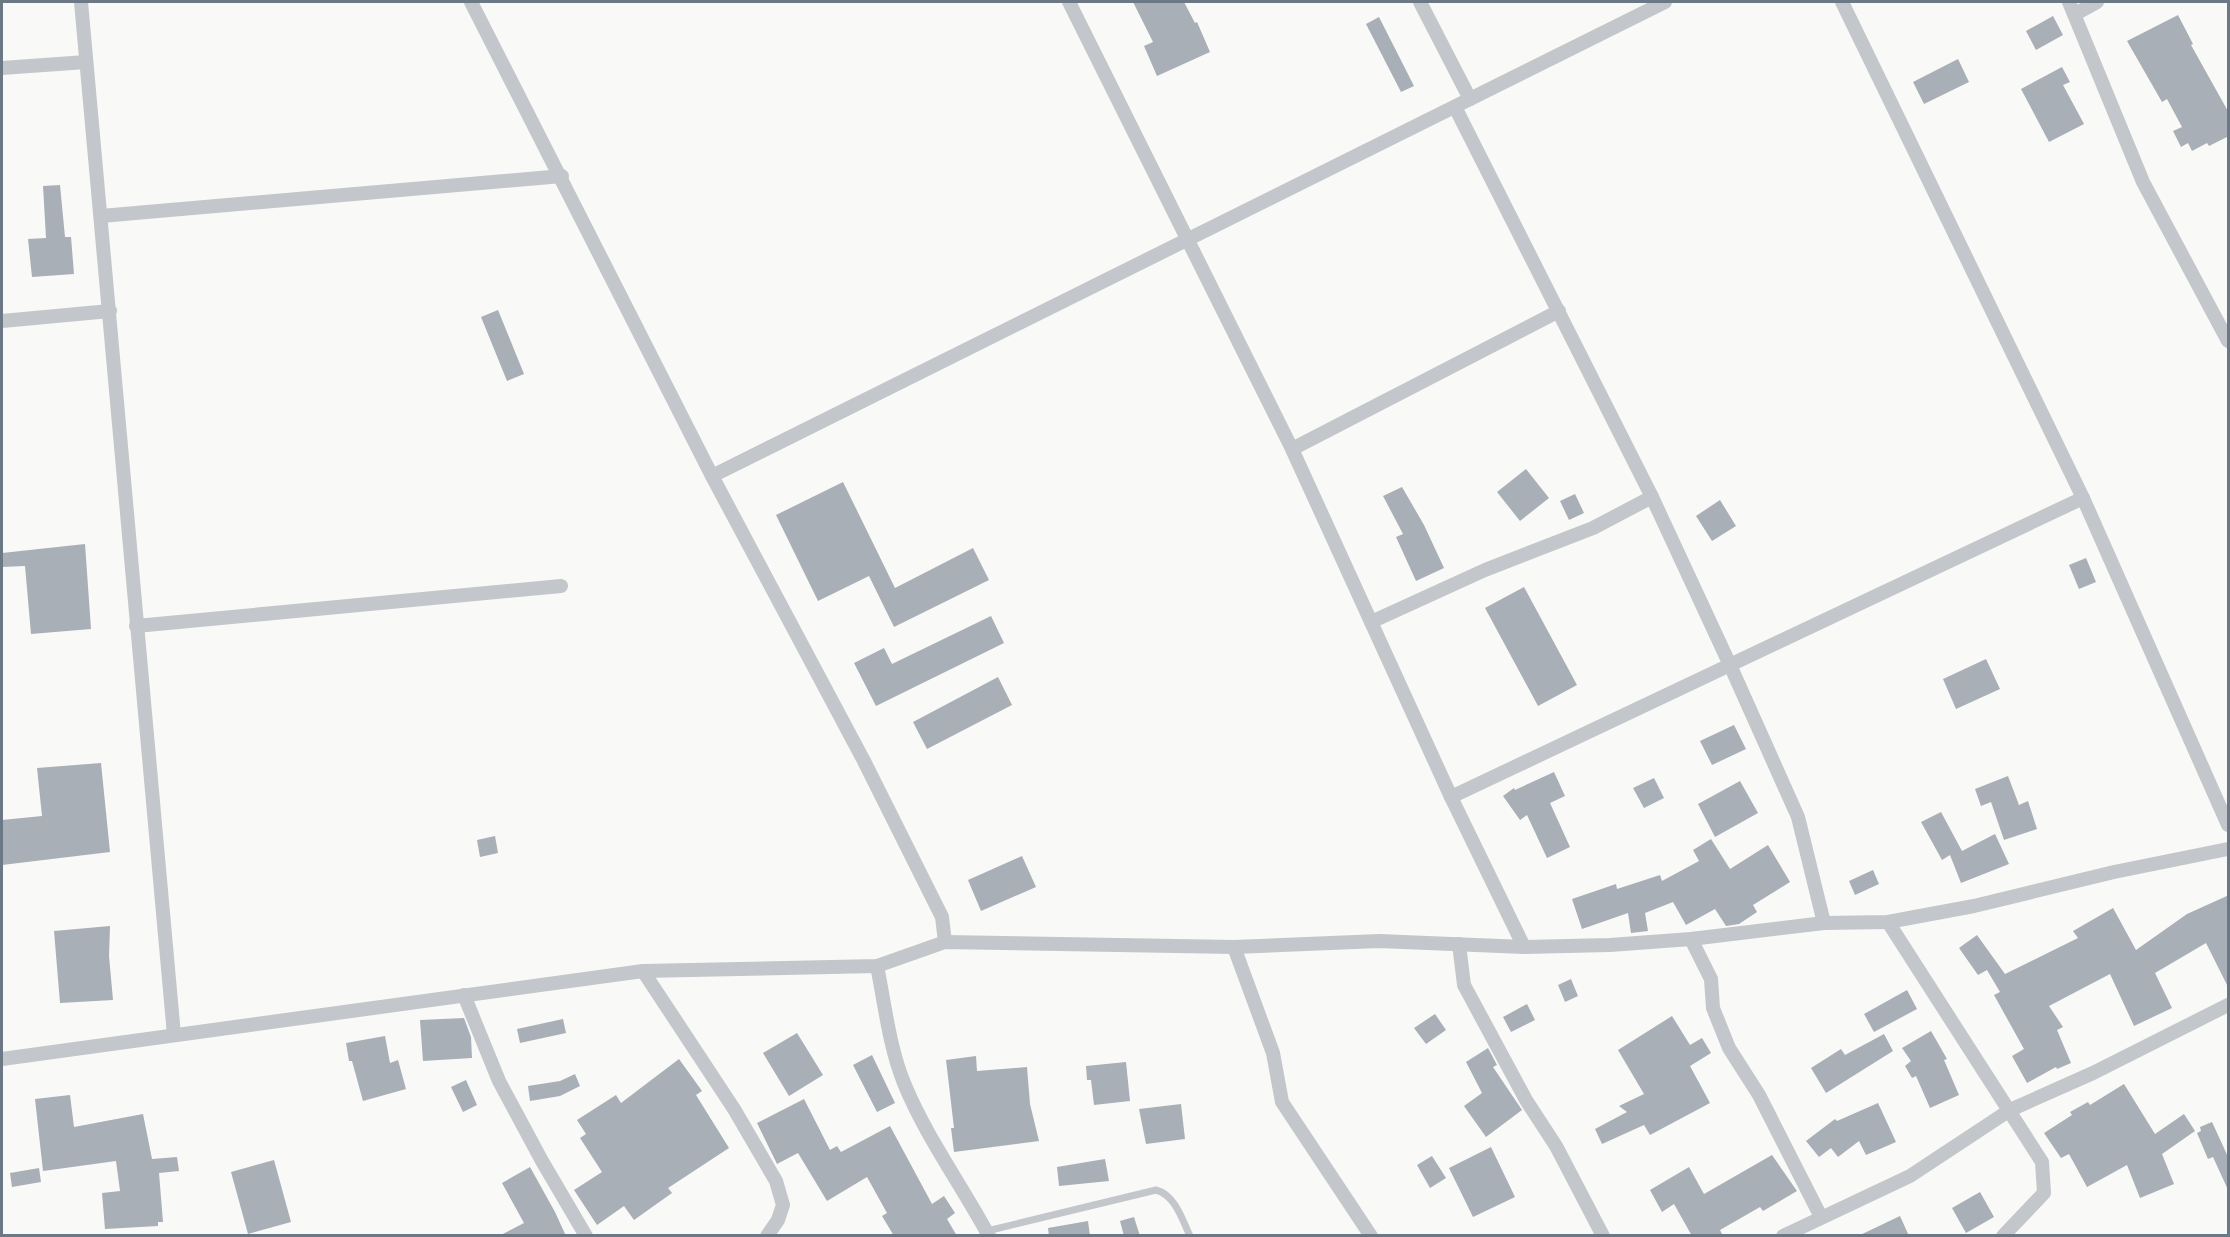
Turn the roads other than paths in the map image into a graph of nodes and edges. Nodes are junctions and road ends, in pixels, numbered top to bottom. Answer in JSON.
{"nodes":[{"id":1,"x":81,"y":2,"type":"edge"},
{"id":2,"x":471,"y":2,"type":"edge"},
{"id":3,"x":1069,"y":2,"type":"edge"},
{"id":4,"x":1420,"y":2,"type":"edge"},
{"id":5,"x":1665,"y":2,"type":"edge"},
{"id":6,"x":1842,"y":2,"type":"edge"},
{"id":7,"x":2097,"y":2,"type":"edge"},
{"id":8,"x":2072,"y":8,"type":"edge"},
{"id":9,"x":86,"y":62,"type":"junction"},
{"id":10,"x":2,"y":68,"type":"edge"},
{"id":11,"x":1470,"y":99,"type":"junction"},
{"id":12,"x":1455,"y":106,"type":"junction"},
{"id":13,"x":562,"y":176,"type":"junction"},
{"id":14,"x":100,"y":216,"type":"junction"},
{"id":15,"x":1189,"y":240,"type":"junction"},
{"id":16,"x":110,"y":311,"type":"junction"},
{"id":17,"x":1559,"y":311,"type":"junction"},
{"id":18,"x":2,"y":321,"type":"edge"},
{"id":19,"x":2229,"y":341,"type":"edge"},
{"id":20,"x":1292,"y":449,"type":"junction"},
{"id":21,"x":712,"y":476,"type":"junction"},
{"id":22,"x":1652,"y":497,"type":"junction"},
{"id":23,"x":2084,"y":498,"type":"junction"},
{"id":24,"x":561,"y":586,"type":"dead end"},
{"id":25,"x":1371,"y":622,"type":"junction"},
{"id":26,"x":136,"y":626,"type":"junction"},
{"id":27,"x":1730,"y":665,"type":"junction"},
{"id":28,"x":1451,"y":797,"type":"junction"},
{"id":29,"x":2229,"y":825,"type":"edge"},
{"id":30,"x":2229,"y":849,"type":"edge"},
{"id":31,"x":1888,"y":922,"type":"junction"},
{"id":32,"x":1824,"y":923,"type":"junction"},
{"id":33,"x":1691,"y":939,"type":"junction"},
{"id":34,"x":945,"y":942,"type":"junction"},
{"id":35,"x":1459,"y":944,"type":"junction"},
{"id":36,"x":1234,"y":947,"type":"junction"},
{"id":37,"x":1524,"y":947,"type":"junction"},
{"id":38,"x":878,"y":966,"type":"junction"},
{"id":39,"x":644,"y":971,"type":"junction"},
{"id":40,"x":464,"y":995,"type":"junction"},
{"id":41,"x":2229,"y":1005,"type":"edge"},
{"id":42,"x":174,"y":1035,"type":"junction"},
{"id":43,"x":2,"y":1059,"type":"edge"},
{"id":44,"x":2010,"y":1110,"type":"junction"},
{"id":45,"x":1821,"y":1216,"type":"junction"},
{"id":46,"x":988,"y":1233,"type":"edge"},
{"id":47,"x":586,"y":1236,"type":"edge"},
{"id":48,"x":767,"y":1236,"type":"edge"},
{"id":49,"x":1190,"y":1236,"type":"edge"},
{"id":50,"x":1371,"y":1236,"type":"edge"},
{"id":51,"x":1603,"y":1236,"type":"edge"},
{"id":52,"x":1783,"y":1236,"type":"edge"},
{"id":53,"x":2003,"y":1236,"type":"edge"}],
"edges":[{"from":1,"to":9,"type":"street"},
{"from":2,"to":13,"type":"street"},
{"from":3,"to":15,"type":"street"},
{"from":4,"to":11,"type":"street"},
{"from":5,"to":11,"type":"street"},
{"from":6,"to":23,"type":"street"},
{"from":7,"to":8,"type":"street"},
{"from":8,"to":19,"type":"street"},
{"from":9,"to":10,"type":"street"},
{"from":9,"to":14,"type":"street"},
{"from":11,"to":12,"type":"street"},
{"from":12,"to":15,"type":"street"},
{"from":12,"to":17,"type":"street"},
{"from":13,"to":14,"type":"street"},
{"from":13,"to":21,"type":"street"},
{"from":14,"to":16,"type":"street"},
{"from":15,"to":20,"type":"street"},
{"from":15,"to":21,"type":"street"},
{"from":16,"to":18,"type":"street"},
{"from":16,"to":26,"type":"street"},
{"from":17,"to":20,"type":"street"},
{"from":17,"to":22,"type":"street"},
{"from":20,"to":25,"type":"street"},
{"from":21,"to":34,"type":"street"},
{"from":22,"to":25,"type":"street"},
{"from":22,"to":27,"type":"street"},
{"from":23,"to":27,"type":"street"},
{"from":23,"to":29,"type":"street"},
{"from":24,"to":26,"type":"street"},
{"from":25,"to":28,"type":"street"},
{"from":26,"to":42,"type":"street"},
{"from":27,"to":28,"type":"street"},
{"from":27,"to":32,"type":"street"},
{"from":28,"to":37,"type":"street"},
{"from":30,"to":31,"type":"street"},
{"from":31,"to":32,"type":"street"},
{"from":31,"to":44,"type":"street"},
{"from":32,"to":33,"type":"street"},
{"from":33,"to":37,"type":"street"},
{"from":33,"to":45,"type":"street"},
{"from":34,"to":36,"type":"street"},
{"from":34,"to":38,"type":"street"},
{"from":35,"to":36,"type":"street"},
{"from":35,"to":37,"type":"street"},
{"from":35,"to":51,"type":"street"},
{"from":36,"to":50,"type":"street"},
{"from":38,"to":39,"type":"street"},
{"from":38,"to":46,"type":"street"},
{"from":39,"to":40,"type":"street"},
{"from":39,"to":48,"type":"street"},
{"from":40,"to":42,"type":"street"},
{"from":40,"to":47,"type":"street"},
{"from":41,"to":44,"type":"street"},
{"from":42,"to":43,"type":"street"},
{"from":44,"to":45,"type":"street"},
{"from":44,"to":53,"type":"street"},
{"from":45,"to":52,"type":"street"},
{"from":46,"to":49,"type":"lane"}]}
